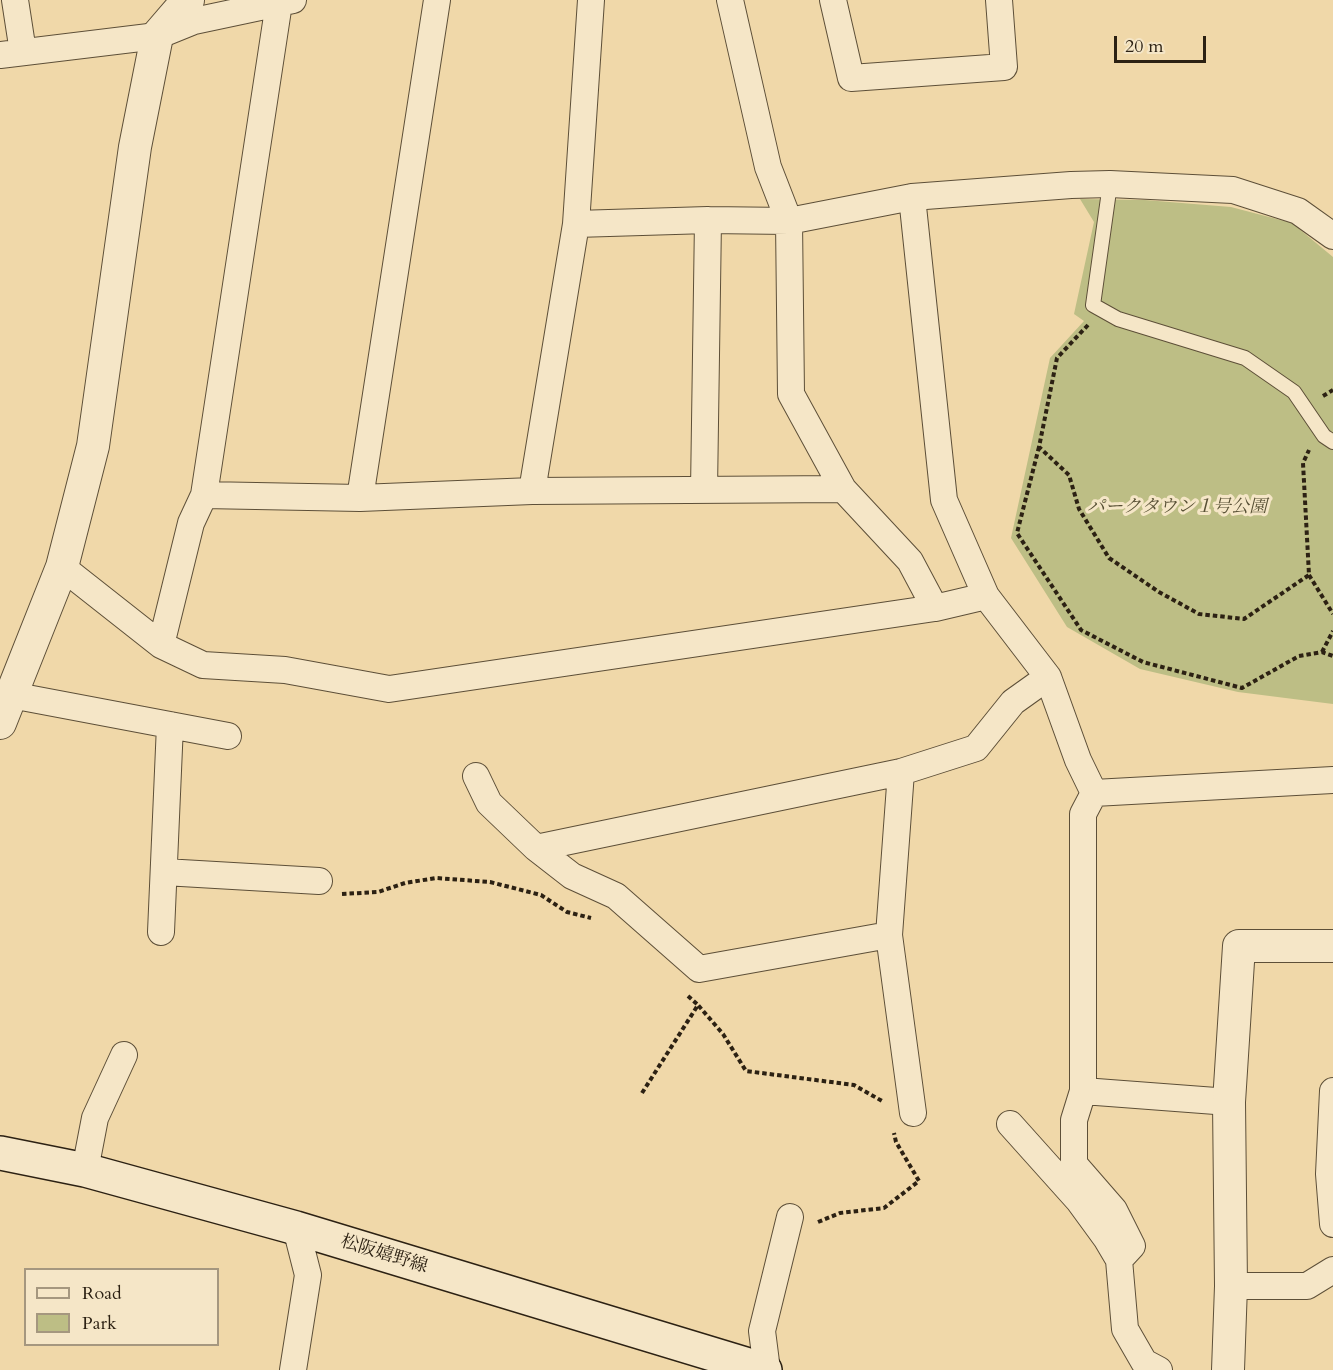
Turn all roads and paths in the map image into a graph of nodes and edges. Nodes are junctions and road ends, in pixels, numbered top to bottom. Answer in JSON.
{"nodes":[{"id":1,"x":15,"y":0,"type":"edge"},
{"id":2,"x":188,"y":0,"type":"edge"},
{"id":3,"x":436,"y":0,"type":"edge"},
{"id":4,"x":591,"y":0,"type":"edge"},
{"id":5,"x":730,"y":0,"type":"edge"},
{"id":6,"x":833,"y":0,"type":"edge"},
{"id":7,"x":999,"y":0,"type":"edge"},
{"id":8,"x":286,"y":2,"type":"edge"},
{"id":9,"x":157,"y":36,"type":"junction"},
{"id":10,"x":12,"y":53,"type":"edge"},
{"id":11,"x":1110,"y":184,"type":"junction"},
{"id":12,"x":912,"y":197,"type":"junction"},
{"id":13,"x":708,"y":220,"type":"junction"},
{"id":14,"x":789,"y":221,"type":"junction"},
{"id":15,"x":576,"y":224,"type":"junction"},
{"id":16,"x":1333,"y":236,"type":"edge"},
{"id":17,"x":1102,"y":309,"type":"junction"},
{"id":18,"x":1318,"y":427,"type":"junction"},
{"id":19,"x":1333,"y":442,"type":"edge"},
{"id":20,"x":1039,"y":447,"type":"junction"},
{"id":21,"x":843,"y":489,"type":"junction"},
{"id":22,"x":532,"y":490,"type":"junction"},
{"id":23,"x":704,"y":490,"type":"junction"},
{"id":24,"x":204,"y":495,"type":"junction"},
{"id":25,"x":360,"y":498,"type":"junction"},
{"id":26,"x":62,"y":567,"type":"junction"},
{"id":27,"x":1309,"y":575,"type":"junction"},
{"id":28,"x":986,"y":596,"type":"junction"},
{"id":29,"x":935,"y":608,"type":"junction"},
{"id":30,"x":1333,"y":614,"type":"edge"},
{"id":31,"x":1333,"y":631,"type":"edge"},
{"id":32,"x":161,"y":645,"type":"junction"},
{"id":33,"x":1322,"y":652,"type":"junction"},
{"id":34,"x":1333,"y":656,"type":"edge"},
{"id":35,"x":1048,"y":677,"type":"junction"},
{"id":36,"x":5,"y":709,"type":"edge"},
{"id":37,"x":170,"y":725,"type":"junction"},
{"id":38,"x":228,"y":736,"type":"dead end"},
{"id":39,"x":901,"y":772,"type":"junction"},
{"id":40,"x":476,"y":776,"type":"dead end"},
{"id":41,"x":1333,"y":780,"type":"edge"},
{"id":42,"x":1094,"y":793,"type":"junction"},
{"id":43,"x":536,"y":848,"type":"junction"},
{"id":44,"x":164,"y":872,"type":"junction"},
{"id":45,"x":319,"y":881,"type":"joint"},
{"id":46,"x":595,"y":919,"type":"dead end"},
{"id":47,"x":161,"y":932,"type":"dead end"},
{"id":48,"x":889,"y":935,"type":"junction"},
{"id":49,"x":1333,"y":946,"type":"edge"},
{"id":50,"x":682,"y":991,"type":"dead end"},
{"id":51,"x":698,"y":1005,"type":"junction"},
{"id":52,"x":124,"y":1055,"type":"dead end"},
{"id":53,"x":1083,"y":1091,"type":"junction"},
{"id":54,"x":1333,"y":1091,"type":"edge"},
{"id":55,"x":642,"y":1093,"type":"dead end"},
{"id":56,"x":1229,"y":1101,"type":"junction"},
{"id":57,"x":899,"y":1114,"type":"junction"},
{"id":58,"x":1010,"y":1124,"type":"dead end"},
{"id":59,"x":0,"y":1153,"type":"edge"},
{"id":60,"x":86,"y":1170,"type":"junction"},
{"id":61,"x":790,"y":1217,"type":"joint"},
{"id":62,"x":1333,"y":1224,"type":"edge"},
{"id":63,"x":296,"y":1228,"type":"junction"},
{"id":64,"x":1119,"y":1260,"type":"junction"},
{"id":65,"x":1333,"y":1270,"type":"edge"},
{"id":66,"x":1231,"y":1286,"type":"junction"},
{"id":67,"x":293,"y":1370,"type":"edge"},
{"id":68,"x":766,"y":1370,"type":"edge"},
{"id":69,"x":1159,"y":1370,"type":"edge"},
{"id":70,"x":1228,"y":1370,"type":"edge"}],
"edges":[{"from":1,"to":10,"type":"street"},
{"from":2,"to":9,"type":"street"},
{"from":3,"to":25,"type":"street"},
{"from":4,"to":15,"type":"street"},
{"from":5,"to":14,"type":"street"},
{"from":6,"to":7,"type":"street"},
{"from":8,"to":9,"type":"street"},
{"from":8,"to":24,"type":"street"},
{"from":9,"to":10,"type":"street"},
{"from":9,"to":26,"type":"street"},
{"from":11,"to":12,"type":"street"},
{"from":11,"to":16,"type":"street"},
{"from":11,"to":17,"type":"lane"},
{"from":12,"to":14,"type":"street"},
{"from":12,"to":28,"type":"street"},
{"from":13,"to":14,"type":"street"},
{"from":13,"to":15,"type":"street"},
{"from":13,"to":23,"type":"street"},
{"from":14,"to":21,"type":"street"},
{"from":15,"to":22,"type":"street"},
{"from":17,"to":18,"type":"lane"},
{"from":17,"to":20,"type":"path"},
{"from":18,"to":19,"type":"lane"},
{"from":18,"to":27,"type":"path"},
{"from":20,"to":27,"type":"path"},
{"from":20,"to":33,"type":"path"},
{"from":21,"to":23,"type":"street"},
{"from":21,"to":29,"type":"street"},
{"from":22,"to":23,"type":"street"},
{"from":22,"to":25,"type":"street"},
{"from":24,"to":25,"type":"street"},
{"from":24,"to":32,"type":"street"},
{"from":26,"to":32,"type":"street"},
{"from":26,"to":36,"type":"street"},
{"from":27,"to":30,"type":"path"},
{"from":28,"to":29,"type":"street"},
{"from":28,"to":35,"type":"street"},
{"from":29,"to":32,"type":"street"},
{"from":31,"to":33,"type":"path"},
{"from":33,"to":34,"type":"path"},
{"from":35,"to":39,"type":"street"},
{"from":35,"to":42,"type":"street"},
{"from":36,"to":37,"type":"street"},
{"from":37,"to":38,"type":"street"},
{"from":37,"to":44,"type":"street"},
{"from":39,"to":43,"type":"street"},
{"from":39,"to":48,"type":"street"},
{"from":40,"to":43,"type":"street"},
{"from":41,"to":42,"type":"street"},
{"from":42,"to":53,"type":"street"},
{"from":43,"to":48,"type":"street"},
{"from":44,"to":45,"type":"street"},
{"from":44,"to":47,"type":"street"},
{"from":45,"to":46,"type":"path"},
{"from":48,"to":57,"type":"street"},
{"from":49,"to":56,"type":"street"},
{"from":50,"to":51,"type":"path"},
{"from":51,"to":55,"type":"path"},
{"from":51,"to":57,"type":"path"},
{"from":52,"to":60,"type":"street"},
{"from":53,"to":56,"type":"street"},
{"from":53,"to":64,"type":"street"},
{"from":54,"to":62,"type":"street"},
{"from":56,"to":66,"type":"street"},
{"from":57,"to":61,"type":"path"},
{"from":58,"to":64,"type":"street"},
{"from":59,"to":60,"type":"main road","name":"松阪嬉野線"},
{"from":60,"to":63,"type":"main road","name":"松阪嬉野線"},
{"from":61,"to":68,"type":"street"},
{"from":63,"to":67,"type":"street"},
{"from":63,"to":68,"type":"main road","name":"松阪嬉野線"},
{"from":64,"to":69,"type":"street"},
{"from":65,"to":66,"type":"street"},
{"from":66,"to":70,"type":"street"}]}
